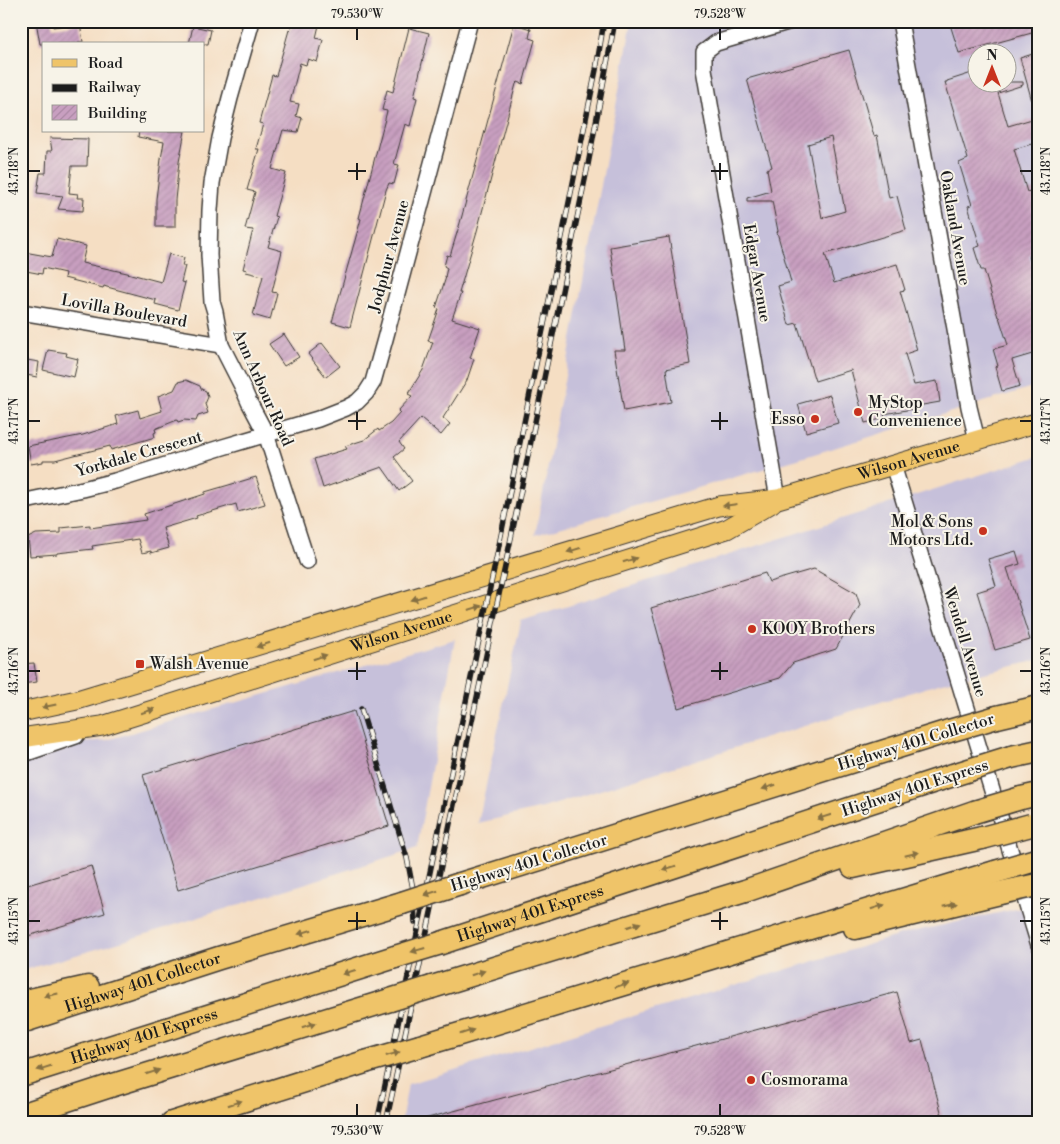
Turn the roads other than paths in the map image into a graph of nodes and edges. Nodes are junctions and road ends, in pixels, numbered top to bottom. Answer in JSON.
{"nodes":[{"id":1,"x":252,"y":21,"type":"edge"},
{"id":2,"x":470,"y":21,"type":"edge"},
{"id":3,"x":791,"y":21,"type":"edge"},
{"id":4,"x":900,"y":21,"type":"edge"},
{"id":5,"x":21,"y":312,"type":"edge"},
{"id":6,"x":221,"y":345,"type":"junction"},
{"id":7,"x":1039,"y":422,"type":"edge"},
{"id":8,"x":266,"y":434,"type":"junction"},
{"id":9,"x":977,"y":440,"type":"junction"},
{"id":10,"x":893,"y":465,"type":"junction"},
{"id":11,"x":778,"y":499,"type":"junction"},
{"id":12,"x":21,"y":502,"type":"edge"},
{"id":13,"x":307,"y":561,"type":"dead end"},
{"id":14,"x":1039,"y":707,"type":"edge"},
{"id":15,"x":21,"y":712,"type":"edge"},
{"id":16,"x":22,"y":749,"type":"edge"},
{"id":17,"x":1039,"y":751,"type":"edge"},
{"id":18,"x":1030,"y":796,"type":"edge"},
{"id":19,"x":1035,"y":825,"type":"edge"},
{"id":20,"x":1039,"y":860,"type":"edge"},
{"id":21,"x":1038,"y":885,"type":"edge"},
{"id":22,"x":745,"y":891,"type":"junction"},
{"id":23,"x":1039,"y":945,"type":"edge"},
{"id":24,"x":219,"y":958,"type":"junction"},
{"id":25,"x":664,"y":972,"type":"junction"},
{"id":26,"x":21,"y":1002,"type":"edge"},
{"id":27,"x":21,"y":1022,"type":"edge"},
{"id":28,"x":21,"y":1075,"type":"edge"},
{"id":29,"x":21,"y":1115,"type":"edge"},
{"id":30,"x":172,"y":1123,"type":"edge"}],
"edges":[{"from":1,"to":6,"type":"street","name":"Ann Arbour Road"},
{"from":2,"to":8,"type":"street","name":"Jodphur Avenue"},
{"from":3,"to":11,"type":"street","name":"Edgar Avenue"},
{"from":4,"to":9,"type":"street","name":"Oakland Avenue"},
{"from":5,"to":6,"type":"street","name":"Lovilla Boulevard"},
{"from":6,"to":8,"type":"street","name":"Ann Arbour Road"},
{"from":7,"to":9,"type":"main road","name":"Wilson Avenue"},
{"from":8,"to":12,"type":"street","name":"Yorkdale Crescent"},
{"from":8,"to":13,"type":"street","name":"Ann Arbour Road"},
{"from":9,"to":10,"type":"main road","name":"Wilson Avenue"},
{"from":10,"to":11,"type":"main road","name":"Wilson Avenue"},
{"from":10,"to":23,"type":"street","name":"Wendell Avenue"},
{"from":11,"to":15,"type":"main road","name":"Wilson Avenue","one_way":true},
{"from":16,"to":11,"type":"main road","name":"Wilson Avenue","one_way":true},
{"from":14,"to":24,"type":"highway","name":"Highway 401 Collector","one_way":true,"bridge":true},
{"from":17,"to":28,"type":"highway","name":"Highway 401 Express","one_way":true,"bridge":true},
{"from":18,"to":22,"type":"highway","bridge":true},
{"from":22,"to":19,"type":"highway","one_way":true,"bridge":true},
{"from":25,"to":20,"type":"highway","one_way":true,"bridge":true},
{"from":25,"to":21,"type":"highway","one_way":true,"bridge":true},
{"from":29,"to":22,"type":"highway","one_way":true,"bridge":true},
{"from":24,"to":26,"type":"highway","one_way":true},
{"from":24,"to":27,"type":"highway","name":"Highway 401 Collector"},
{"from":30,"to":25,"type":"highway","one_way":true,"bridge":true}]}
